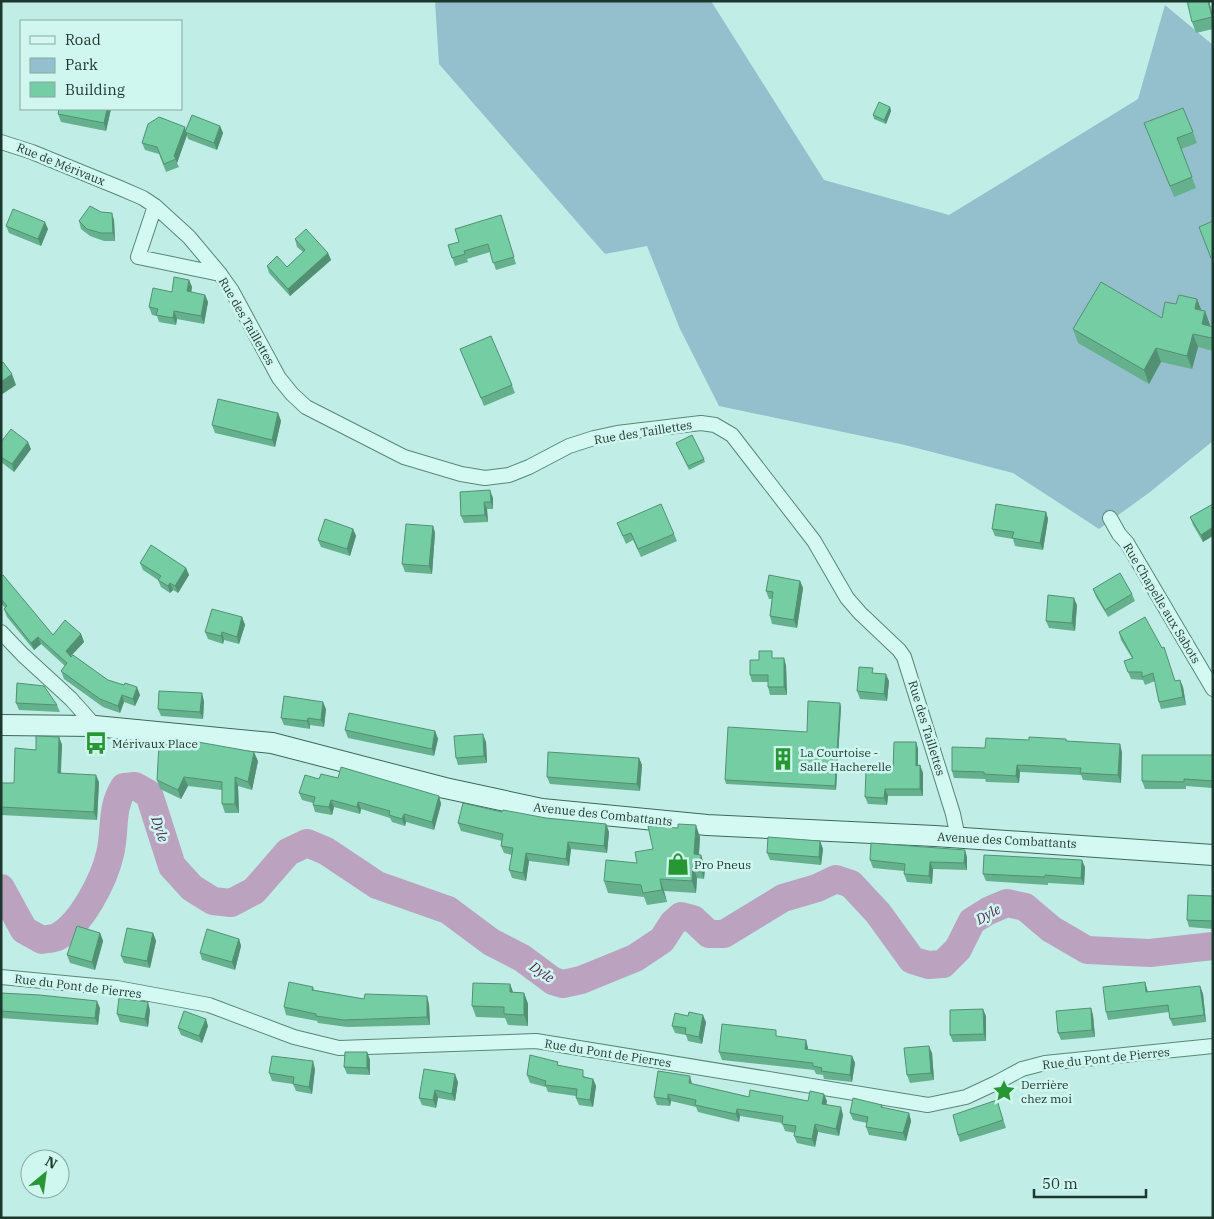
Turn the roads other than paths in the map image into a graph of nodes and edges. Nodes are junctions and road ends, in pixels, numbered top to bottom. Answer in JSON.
{"nodes":[{"id":1,"x":1,"y":142,"type":"edge"},
{"id":2,"x":120,"y":188,"type":"joint"},
{"id":3,"x":155,"y":206,"type":"junction"},
{"id":4,"x":220,"y":274,"type":"junction"},
{"id":5,"x":1110,"y":518,"type":"dead end"},
{"id":6,"x":1,"y":632,"type":"edge"},
{"id":7,"x":1213,"y":689,"type":"edge"},
{"id":8,"x":1,"y":725,"type":"edge"},
{"id":9,"x":95,"y":726,"type":"junction"},
{"id":10,"x":958,"y":838,"type":"junction"},
{"id":11,"x":1213,"y":855,"type":"edge"},
{"id":12,"x":1,"y":977,"type":"edge"},
{"id":13,"x":1213,"y":1046,"type":"edge"}],
"edges":[{"from":1,"to":2,"type":"street","name":"Rue de Mérivaux"},
{"from":2,"to":3,"type":"street","name":"Rue des Taillettes"},
{"from":3,"to":4,"type":"street","name":"Rue des Taillettes"},
{"from":3,"to":4,"type":"street"},
{"from":4,"to":10,"type":"street","name":"Rue des Taillettes"},
{"from":5,"to":7,"type":"street","name":"Rue Chapelle aux Sabots"},
{"from":6,"to":9,"type":"street"},
{"from":8,"to":9,"type":"main road","name":"Avenue des Combattants"},
{"from":9,"to":10,"type":"main road","name":"Avenue des Combattants"},
{"from":10,"to":11,"type":"main road","name":"Avenue des Combattants"},
{"from":12,"to":13,"type":"street","name":"Rue du Pont de Pierres"}]}
